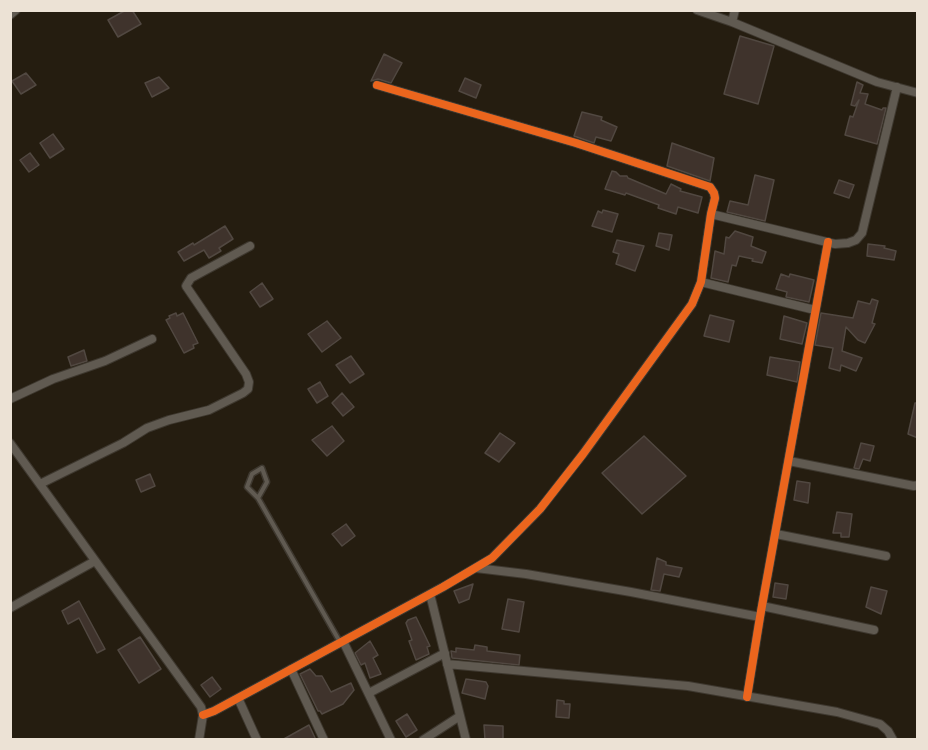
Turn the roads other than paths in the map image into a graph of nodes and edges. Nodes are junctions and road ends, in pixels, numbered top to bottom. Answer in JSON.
{"nodes":[{"id":1,"x":16,"y":10,"type":"edge"},
{"id":2,"x":697,"y":10,"type":"edge"},
{"id":3,"x":735,"y":10,"type":"edge"},
{"id":4,"x":10,"y":15,"type":"edge"},
{"id":5,"x":732,"y":22,"type":"junction"},
{"id":6,"x":377,"y":85,"type":"dead end"},
{"id":7,"x":897,"y":87,"type":"junction"},
{"id":8,"x":918,"y":93,"type":"edge"},
{"id":9,"x":711,"y":214,"type":"junction"},
{"id":10,"x":828,"y":242,"type":"junction"},
{"id":11,"x":250,"y":246,"type":"dead end"},
{"id":12,"x":701,"y":282,"type":"junction"},
{"id":13,"x":815,"y":310,"type":"junction"},
{"id":14,"x":152,"y":339,"type":"dead end"},
{"id":15,"x":10,"y":399,"type":"edge"},
{"id":16,"x":10,"y":443,"type":"edge"},
{"id":17,"x":789,"y":461,"type":"junction"},
{"id":18,"x":40,"y":484,"type":"junction"},
{"id":19,"x":918,"y":485,"type":"edge"},
{"id":20,"x":258,"y":498,"type":"junction"},
{"id":21,"x":776,"y":534,"type":"junction"},
{"id":22,"x":886,"y":556,"type":"dead end"},
{"id":23,"x":95,"y":561,"type":"junction"},
{"id":24,"x":476,"y":568,"type":"junction"},
{"id":25,"x":430,"y":594,"type":"junction"},
{"id":26,"x":762,"y":606,"type":"junction"},
{"id":27,"x":10,"y":608,"type":"edge"},
{"id":28,"x":760,"y":617,"type":"junction"},
{"id":29,"x":874,"y":630,"type":"dead end"},
{"id":30,"x":342,"y":642,"type":"junction"},
{"id":31,"x":444,"y":653,"type":"junction"},
{"id":32,"x":447,"y":664,"type":"junction"},
{"id":33,"x":291,"y":669,"type":"junction"},
{"id":34,"x":369,"y":693,"type":"junction"},
{"id":35,"x":238,"y":698,"type":"junction"},
{"id":36,"x":747,"y":698,"type":"junction"},
{"id":37,"x":203,"y":715,"type":"junction"},
{"id":38,"x":460,"y":716,"type":"junction"},
{"id":39,"x":199,"y":740,"type":"edge"},
{"id":40,"x":257,"y":740,"type":"edge"},
{"id":41,"x":324,"y":740,"type":"edge"},
{"id":42,"x":391,"y":740,"type":"edge"},
{"id":43,"x":423,"y":740,"type":"edge"},
{"id":44,"x":466,"y":740,"type":"edge"},
{"id":45,"x":893,"y":740,"type":"edge"}],
"edges":[{"from":1,"to":4,"type":"street"},
{"from":2,"to":5,"type":"street"},
{"from":3,"to":5,"type":"street"},
{"from":5,"to":7,"type":"street"},
{"from":6,"to":9,"type":"street"},
{"from":7,"to":8,"type":"street"},
{"from":7,"to":10,"type":"street"},
{"from":9,"to":10,"type":"street"},
{"from":9,"to":12,"type":"street"},
{"from":10,"to":13,"type":"street"},
{"from":11,"to":18,"type":"street"},
{"from":12,"to":13,"type":"street"},
{"from":12,"to":24,"type":"street"},
{"from":13,"to":17,"type":"street"},
{"from":14,"to":15,"type":"street"},
{"from":16,"to":18,"type":"street"},
{"from":17,"to":19,"type":"street"},
{"from":17,"to":21,"type":"street"},
{"from":18,"to":23,"type":"street"},
{"from":20,"to":20,"type":"lane"},
{"from":20,"to":30,"type":"lane"},
{"from":21,"to":22,"type":"street"},
{"from":21,"to":26,"type":"street"},
{"from":23,"to":27,"type":"street"},
{"from":23,"to":37,"type":"street"},
{"from":24,"to":25,"type":"street"},
{"from":24,"to":28,"type":"street"},
{"from":25,"to":30,"type":"street"},
{"from":25,"to":31,"type":"street"},
{"from":26,"to":28,"type":"street"},
{"from":26,"to":29,"type":"street"},
{"from":28,"to":36,"type":"street"},
{"from":30,"to":33,"type":"street"},
{"from":30,"to":34,"type":"street"},
{"from":31,"to":32,"type":"street"},
{"from":31,"to":34,"type":"street"},
{"from":32,"to":36,"type":"street"},
{"from":32,"to":38,"type":"street"},
{"from":33,"to":35,"type":"street"},
{"from":33,"to":41,"type":"street"},
{"from":34,"to":42,"type":"street"},
{"from":35,"to":37,"type":"street"},
{"from":35,"to":40,"type":"street"},
{"from":36,"to":45,"type":"street"},
{"from":37,"to":39,"type":"street"},
{"from":38,"to":43,"type":"street"},
{"from":38,"to":44,"type":"street"}]}
